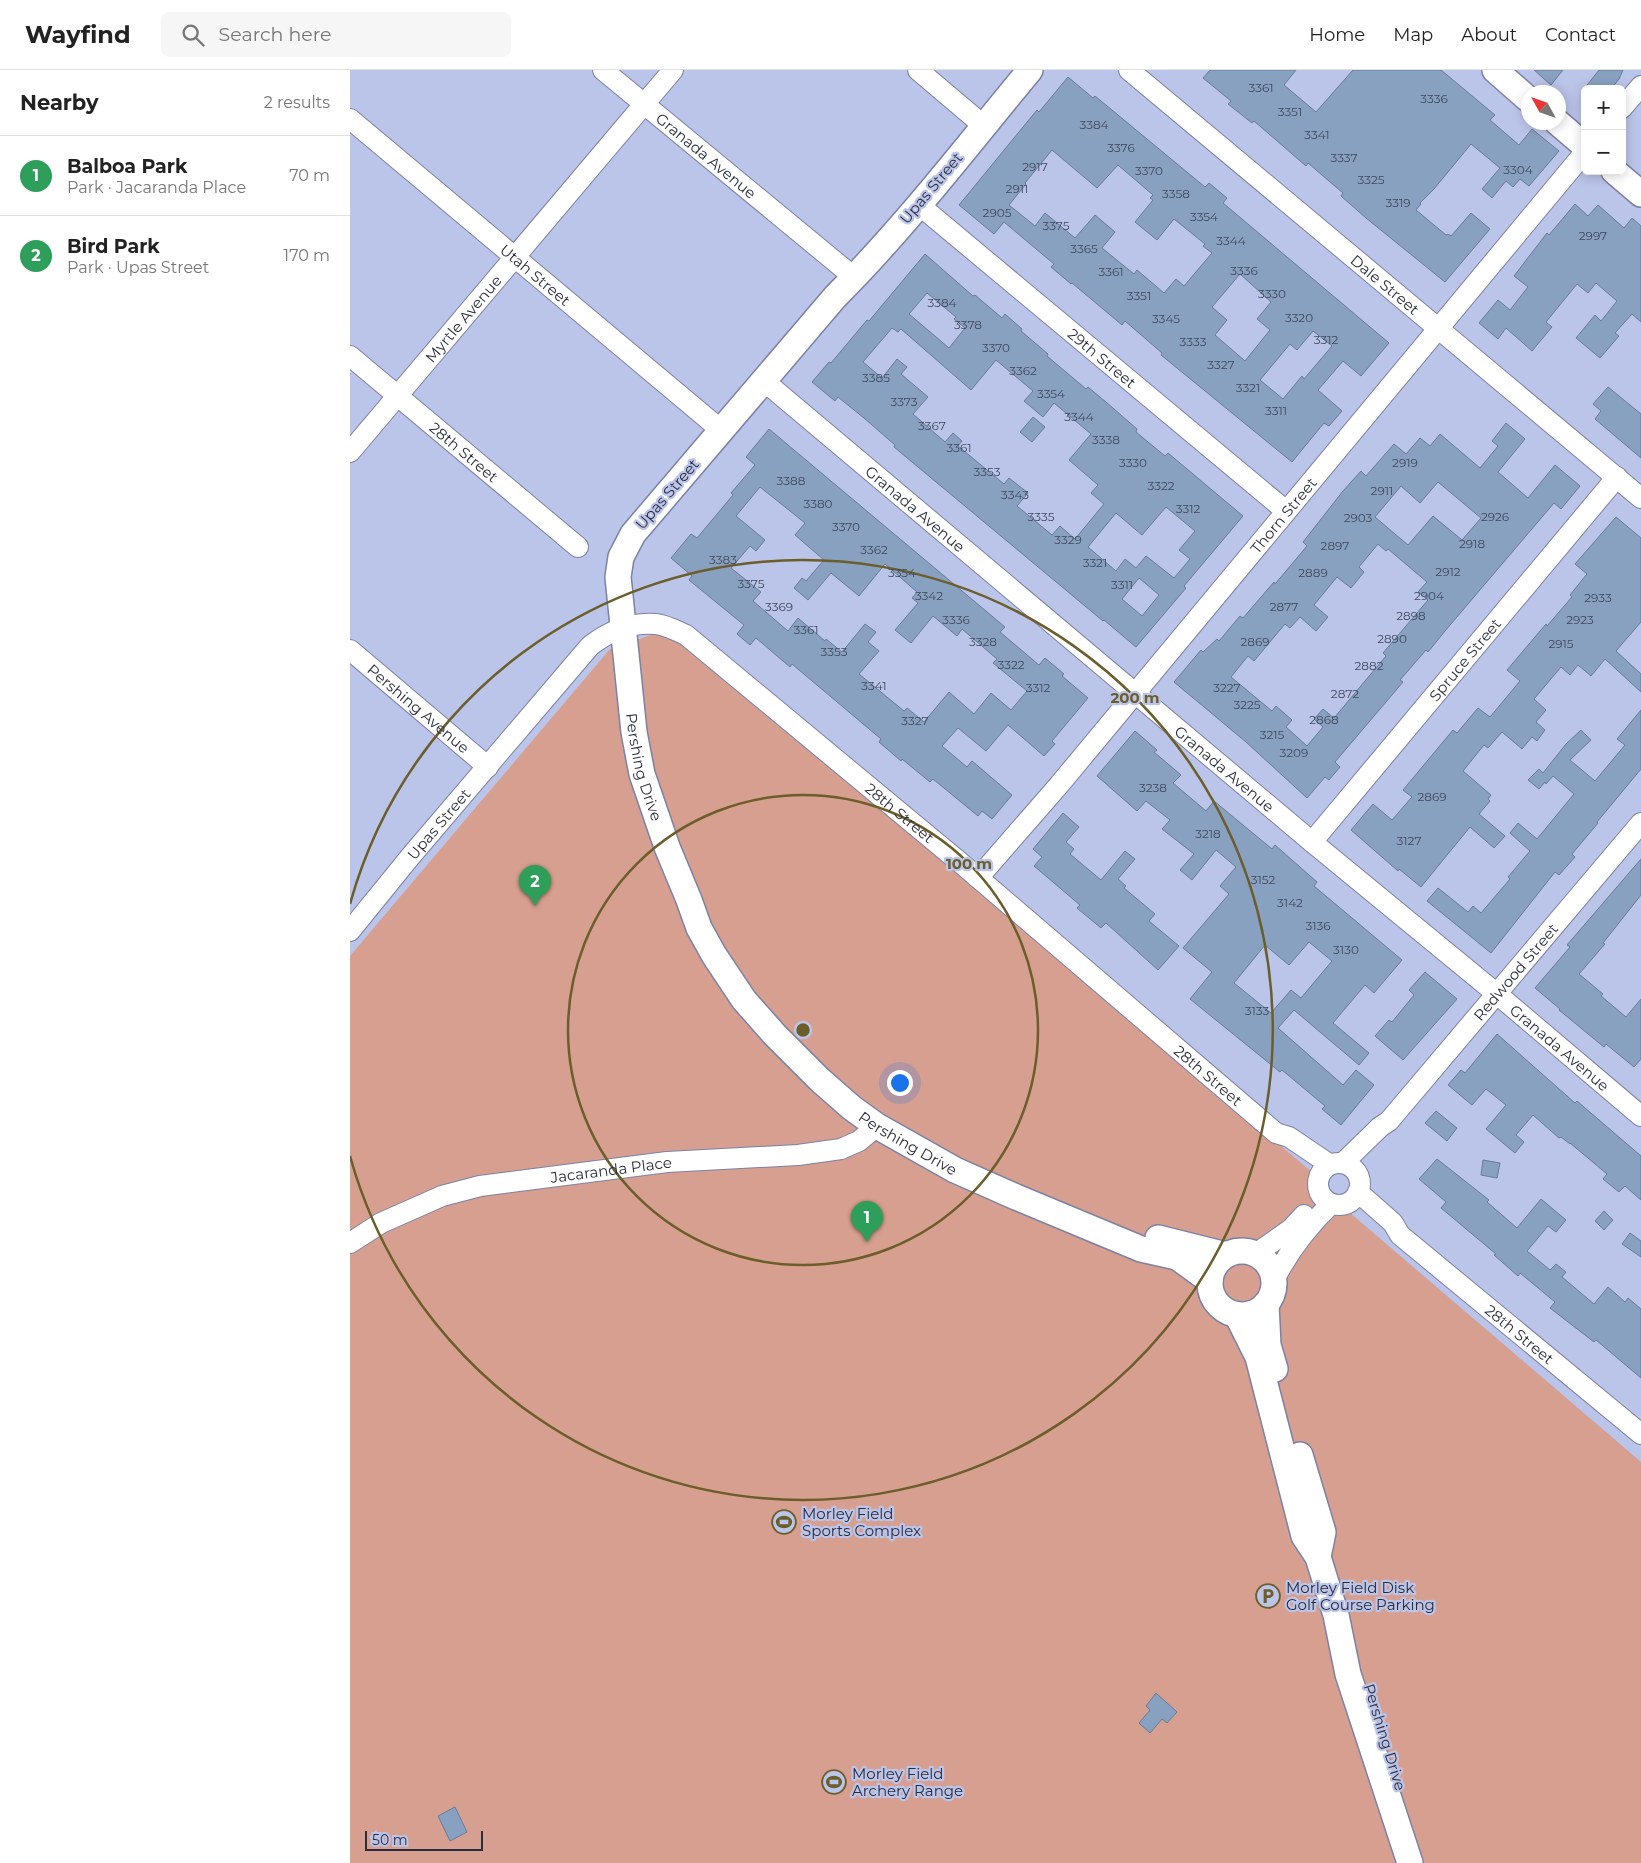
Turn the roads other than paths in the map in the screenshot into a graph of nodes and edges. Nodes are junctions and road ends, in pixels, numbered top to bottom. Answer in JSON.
{"nodes":[{"id":1,"x":604,"y":70,"type":"edge"},
{"id":2,"x":674,"y":70,"type":"edge"},
{"id":3,"x":918,"y":70,"type":"edge"},
{"id":4,"x":1030,"y":70,"type":"edge"},
{"id":5,"x":1129,"y":70,"type":"edge"},
{"id":6,"x":1494,"y":70,"type":"edge"},
{"id":7,"x":1641,"y":86,"type":"edge"},
{"id":8,"x":1521,"y":93,"type":"edge"},
{"id":9,"x":1626,"y":103,"type":"edge"},
{"id":10,"x":644,"y":104,"type":"junction"},
{"id":11,"x":350,"y":119,"type":"edge"},
{"id":12,"x":984,"y":126,"type":"junction"},
{"id":13,"x":1566,"y":130,"type":"edge"},
{"id":14,"x":1581,"y":143,"type":"edge"},
{"id":15,"x":1581,"y":157,"type":"edge"},
{"id":16,"x":1619,"y":175,"type":"edge"},
{"id":17,"x":1641,"y":194,"type":"edge"},
{"id":18,"x":918,"y":204,"type":"junction"},
{"id":19,"x":515,"y":256,"type":"junction"},
{"id":20,"x":855,"y":278,"type":"junction"},
{"id":21,"x":1438,"y":328,"type":"junction"},
{"id":22,"x":350,"y":356,"type":"edge"},
{"id":23,"x":764,"y":381,"type":"junction"},
{"id":24,"x":397,"y":396,"type":"junction"},
{"id":25,"x":721,"y":430,"type":"junction"},
{"id":26,"x":350,"y":452,"type":"edge"},
{"id":27,"x":1617,"y":477,"type":"junction"},
{"id":28,"x":1641,"y":498,"type":"edge"},
{"id":29,"x":1286,"y":511,"type":"junction"},
{"id":30,"x":578,"y":547,"type":"dead end"},
{"id":31,"x":622,"y":628,"type":"junction"},
{"id":32,"x":350,"y":650,"type":"edge"},
{"id":33,"x":1134,"y":693,"type":"junction"},
{"id":34,"x":488,"y":767,"type":"junction"},
{"id":35,"x":1641,"y":823,"type":"edge"},
{"id":36,"x":1312,"y":842,"type":"junction"},
{"id":37,"x":978,"y":878,"type":"junction"},
{"id":38,"x":689,"y":900,"type":"junction"},
{"id":39,"x":350,"y":931,"type":"edge"},
{"id":40,"x":1498,"y":994,"type":"junction"},
{"id":41,"x":1641,"y":1116,"type":"edge"},
{"id":42,"x":877,"y":1126,"type":"junction"},
{"id":43,"x":1338,"y":1184,"type":"junction"},
{"id":44,"x":1044,"y":1193,"type":"junction"},
{"id":45,"x":350,"y":1243,"type":"edge"},
{"id":46,"x":1256,"y":1255,"type":"junction"},
{"id":47,"x":1226,"y":1256,"type":"junction"},
{"id":48,"x":1210,"y":1281,"type":"junction"},
{"id":49,"x":1270,"y":1293,"type":"junction"},
{"id":50,"x":1237,"y":1315,"type":"junction"},
{"id":51,"x":1641,"y":1434,"type":"edge"},
{"id":52,"x":1318,"y":1557,"type":"junction"},
{"id":53,"x":1336,"y":1615,"type":"junction"},
{"id":54,"x":1410,"y":1863,"type":"edge"},
{"id":55,"x":1425,"y":1863,"type":"edge"}],
"edges":[{"from":1,"to":10,"type":"street","name":"Granada Avenue"},
{"from":2,"to":10,"type":"street","name":"Myrtle Avenue"},
{"from":3,"to":12,"type":"street"},
{"from":4,"to":12,"type":"main road","name":"Upas Street"},
{"from":5,"to":21,"type":"street","name":"Dale Street"},
{"from":6,"to":8,"type":"main road"},
{"from":7,"to":9,"type":"street"},
{"from":10,"to":19,"type":"street","name":"Myrtle Avenue"},
{"from":10,"to":20,"type":"street","name":"Granada Avenue"},
{"from":11,"to":19,"type":"street","name":"Utah Street"},
{"from":12,"to":18,"type":"main road","name":"Upas Street"},
{"from":13,"to":14,"type":"main road"},
{"from":15,"to":21,"type":"street","name":"Thorn Street"},
{"from":16,"to":17,"type":"main road"},
{"from":18,"to":20,"type":"main road","name":"Upas Street"},
{"from":18,"to":29,"type":"street","name":"29th Street"},
{"from":19,"to":24,"type":"street","name":"Myrtle Avenue"},
{"from":19,"to":25,"type":"street","name":"Utah Street"},
{"from":20,"to":23,"type":"main road","name":"Upas Street"},
{"from":21,"to":27,"type":"street","name":"Dale Street"},
{"from":21,"to":29,"type":"street","name":"Thorn Street"},
{"from":22,"to":24,"type":"street","name":"28th Street"},
{"from":23,"to":25,"type":"main road","name":"Upas Street"},
{"from":23,"to":33,"type":"street","name":"Granada Avenue"},
{"from":24,"to":26,"type":"street","name":"Myrtle Avenue"},
{"from":24,"to":30,"type":"street","name":"28th Street"},
{"from":25,"to":31,"type":"main road","name":"Upas Street"},
{"from":27,"to":28,"type":"street","name":"Dale Street"},
{"from":27,"to":36,"type":"street","name":"Spruce Street"},
{"from":29,"to":33,"type":"street","name":"Thorn Street"},
{"from":31,"to":34,"type":"street","name":"Upas Street"},
{"from":31,"to":37,"type":"street","name":"28th Street"},
{"from":31,"to":38,"type":"main road","name":"Pershing Drive"},
{"from":32,"to":34,"type":"street","name":"Pershing Avenue"},
{"from":33,"to":36,"type":"street","name":"Granada Avenue"},
{"from":33,"to":37,"type":"street","name":"Thorn Street"},
{"from":34,"to":39,"type":"street","name":"Upas Street"},
{"from":35,"to":40,"type":"street","name":"Redwood Street"},
{"from":36,"to":40,"type":"street","name":"Granada Avenue"},
{"from":37,"to":43,"type":"street","name":"28th Street"},
{"from":38,"to":42,"type":"main road","name":"Pershing Drive"},
{"from":38,"to":44,"type":"main road","name":"Pershing Drive"},
{"from":40,"to":41,"type":"street","name":"Granada Avenue"},
{"from":40,"to":43,"type":"street","name":"Redwood Street"},
{"from":42,"to":44,"type":"main road"},
{"from":42,"to":45,"type":"street","name":"Jacaranda Place"},
{"from":42,"to":48,"type":"main road","name":"Pershing Drive"},
{"from":43,"to":46,"type":"street","name":"Redwood Street"},
{"from":43,"to":49,"type":"street","name":"Redwood Street"},
{"from":43,"to":51,"type":"street","name":"28th Street"},
{"from":44,"to":47,"type":"main road","name":"Pershing Drive"},
{"from":46,"to":47,"type":"main road"},
{"from":46,"to":49,"type":"main road"},
{"from":47,"to":48,"type":"main road"},
{"from":48,"to":50,"type":"main road"},
{"from":49,"to":50,"type":"main road"},
{"from":49,"to":52,"type":"main road","name":"Pershing Drive"},
{"from":50,"to":52,"type":"main road","name":"Pershing Drive"},
{"from":52,"to":53,"type":"main road","name":"Pershing Drive"},
{"from":53,"to":54,"type":"main road","name":"Pershing Drive"},
{"from":53,"to":55,"type":"main road","name":"Pershing Drive"}]}
